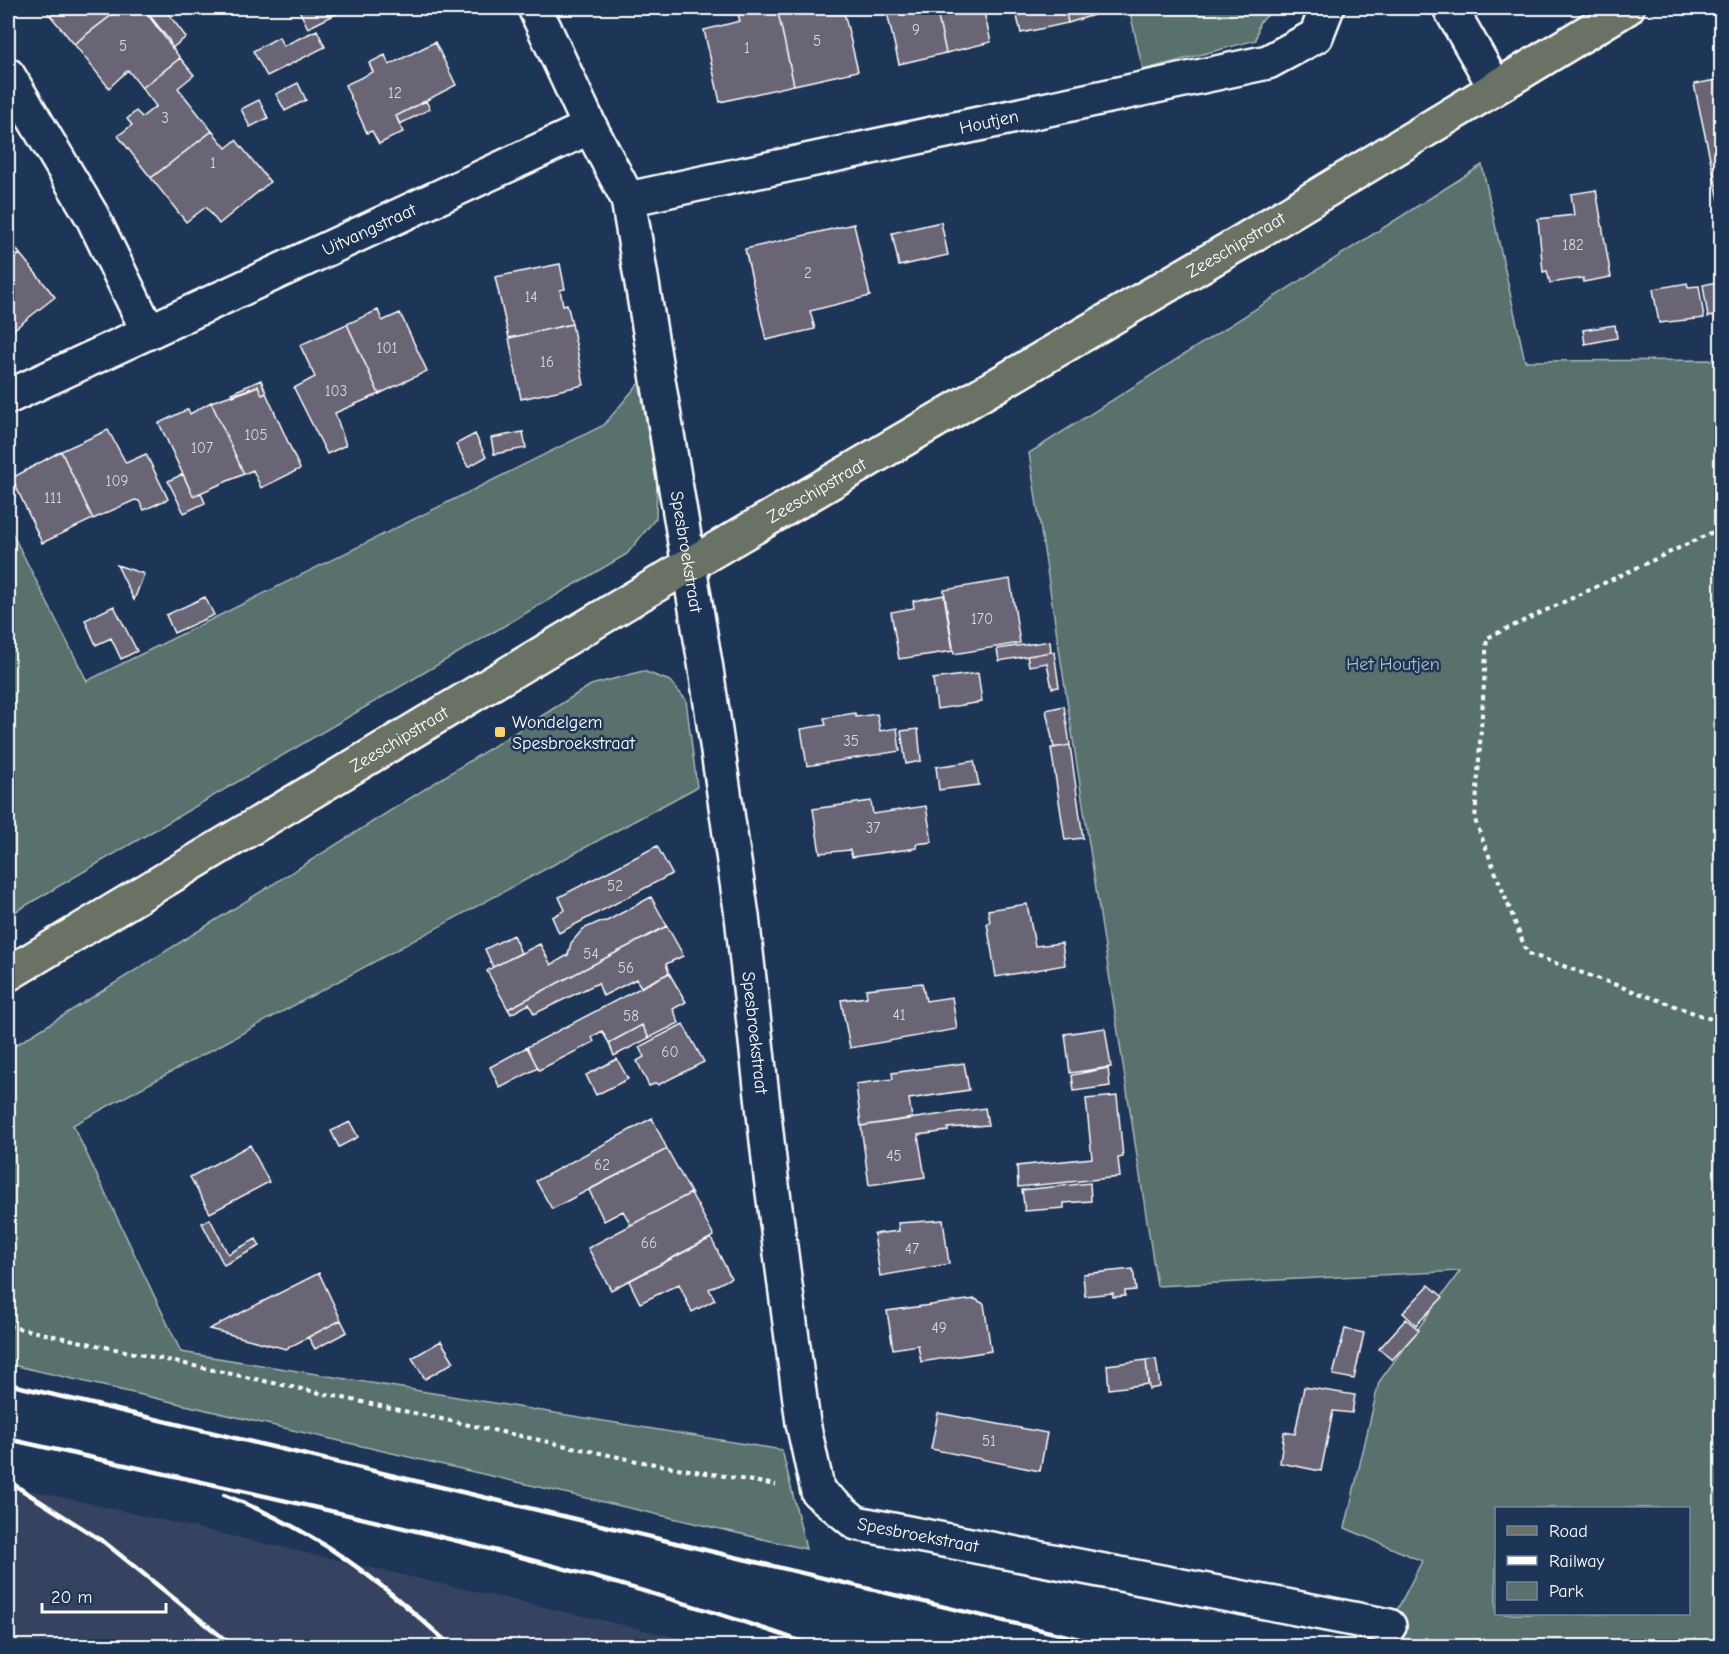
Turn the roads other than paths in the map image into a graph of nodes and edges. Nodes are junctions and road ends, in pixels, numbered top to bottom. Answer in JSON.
{"nodes":[{"id":1,"x":535,"y":8,"type":"edge"},
{"id":2,"x":1327,"y":8,"type":"edge"},
{"id":3,"x":1450,"y":8,"type":"edge"},
{"id":4,"x":1627,"y":8,"type":"edge"},
{"id":5,"x":8,"y":75,"type":"edge"},
{"id":6,"x":1495,"y":87,"type":"junction"},
{"id":7,"x":590,"y":127,"type":"junction"},
{"id":8,"x":628,"y":199,"type":"junction"},
{"id":9,"x":148,"y":331,"type":"junction"},
{"id":10,"x":8,"y":397,"type":"edge"},
{"id":11,"x":689,"y":565,"type":"junction"},
{"id":12,"x":8,"y":974,"type":"edge"},
{"id":13,"x":1389,"y":1626,"type":"dead end"}],
"edges":[{"from":1,"to":7,"type":"street","name":"Spesbroekstraat"},
{"from":2,"to":8,"type":"street","name":"Houtjen"},
{"from":3,"to":6,"type":"street"},
{"from":4,"to":6,"type":"main road","name":"Zeeschipstraat"},
{"from":5,"to":9,"type":"street"},
{"from":6,"to":11,"type":"main road","name":"Zeeschipstraat"},
{"from":7,"to":8,"type":"street","name":"Spesbroekstraat"},
{"from":7,"to":9,"type":"street","name":"Uitvangstraat"},
{"from":8,"to":11,"type":"street","name":"Spesbroekstraat"},
{"from":9,"to":10,"type":"street","name":"Uitvangstraat"},
{"from":11,"to":12,"type":"main road","name":"Zeeschipstraat"},
{"from":11,"to":13,"type":"street","name":"Spesbroekstraat"}]}
